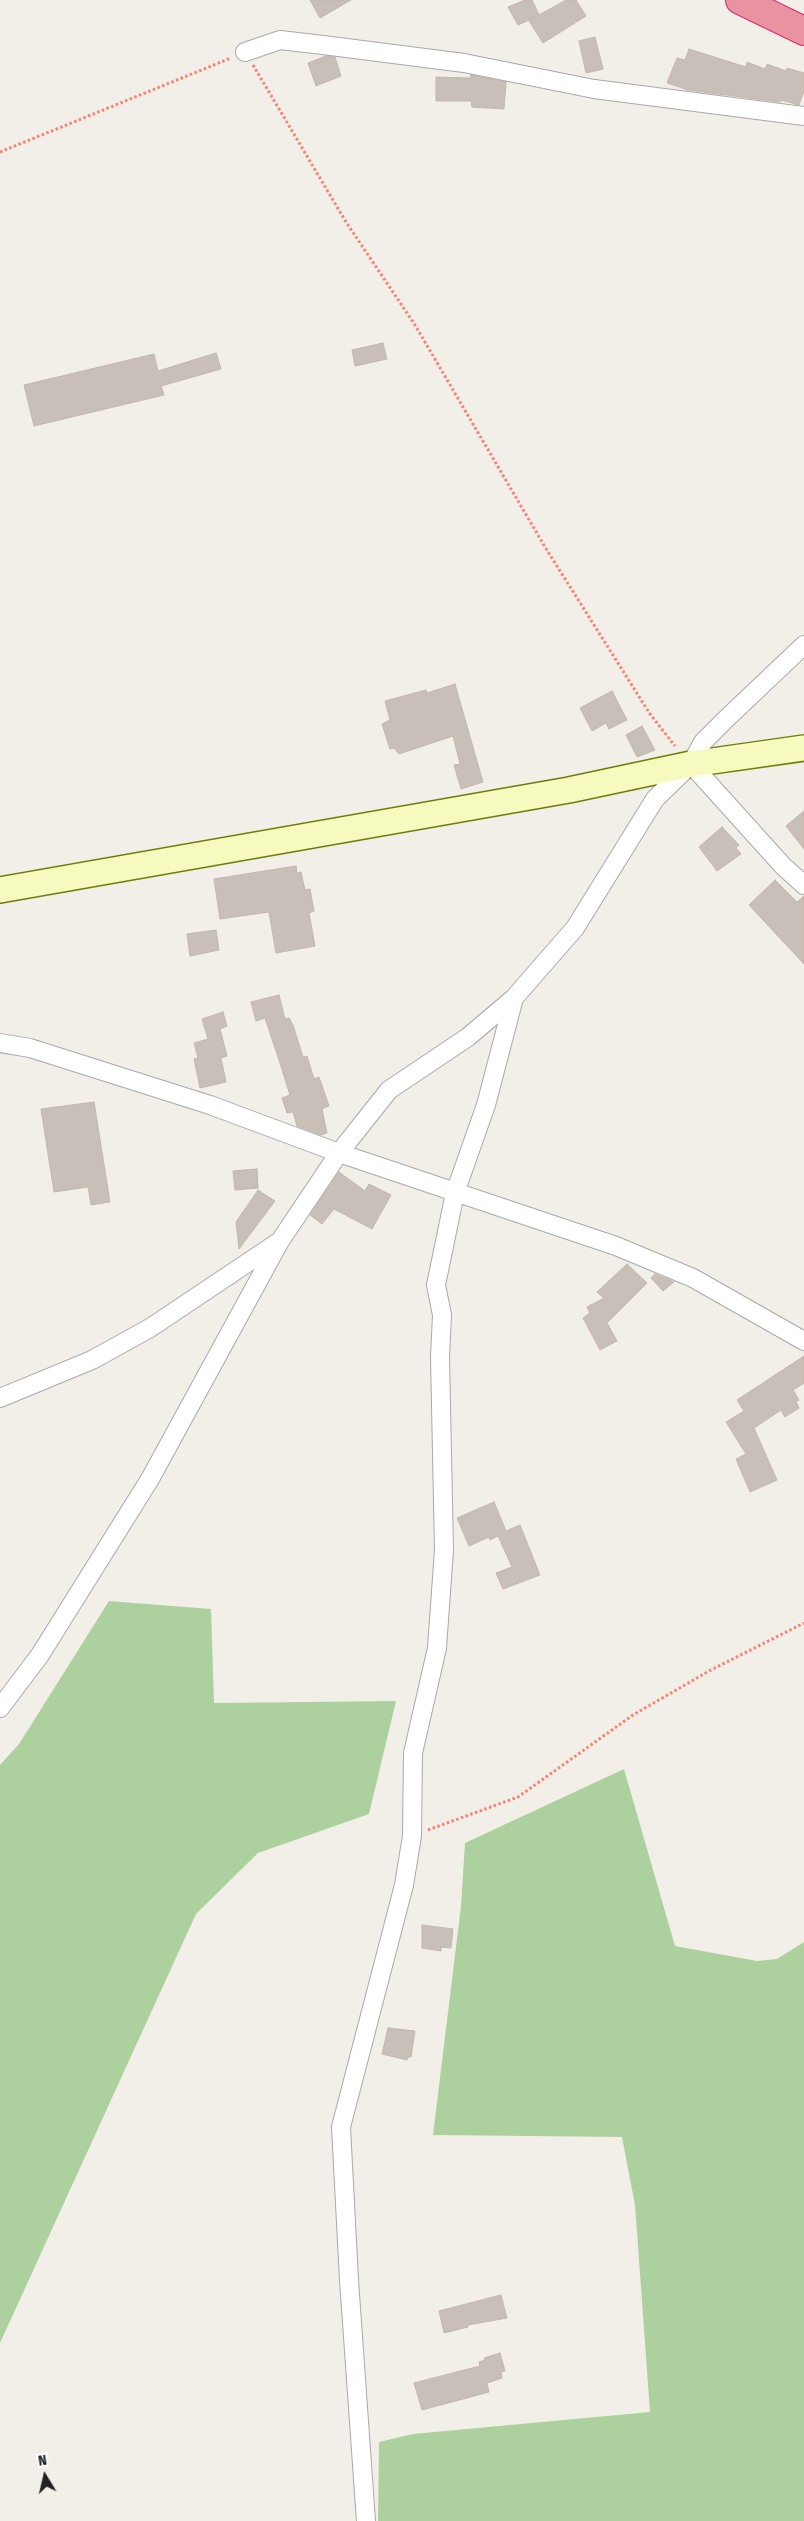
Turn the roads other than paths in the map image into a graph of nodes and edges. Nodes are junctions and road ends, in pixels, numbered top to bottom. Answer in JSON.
{"nodes":[{"id":1,"x":740,"y":0,"type":"edge"},
{"id":2,"x":804,"y":31,"type":"edge"},
{"id":3,"x":246,"y":52,"type":"road end"},
{"id":4,"x":804,"y":116,"type":"edge"},
{"id":5,"x":804,"y":645,"type":"edge"},
{"id":6,"x":804,"y":748,"type":"edge"},
{"id":7,"x":691,"y":764,"type":"junction"},
{"id":8,"x":804,"y":885,"type":"edge"},
{"id":9,"x":0,"y":890,"type":"edge"},
{"id":10,"x":514,"y":998,"type":"junction"},
{"id":11,"x":0,"y":1043,"type":"edge"},
{"id":12,"x":339,"y":1153,"type":"junction"},
{"id":13,"x":455,"y":1193,"type":"junction"},
{"id":14,"x":280,"y":1242,"type":"junction"},
{"id":15,"x":804,"y":1341,"type":"edge"},
{"id":16,"x":0,"y":1398,"type":"edge"},
{"id":17,"x":0,"y":1708,"type":"edge"},
{"id":18,"x":366,"y":2521,"type":"edge"}],
"edges":[{"from":1,"to":2,"type":"highway"},
{"from":3,"to":4,"type":"street"},
{"from":5,"to":7,"type":"street"},
{"from":6,"to":7,"type":"street"},
{"from":7,"to":8,"type":"street"},
{"from":7,"to":9,"type":"street"},
{"from":7,"to":10,"type":"street"},
{"from":10,"to":12,"type":"street"},
{"from":10,"to":13,"type":"street"},
{"from":11,"to":12,"type":"street"},
{"from":12,"to":13,"type":"street"},
{"from":12,"to":14,"type":"street"},
{"from":13,"to":15,"type":"street"},
{"from":13,"to":18,"type":"street"},
{"from":14,"to":16,"type":"street"},
{"from":14,"to":17,"type":"street"}]}
